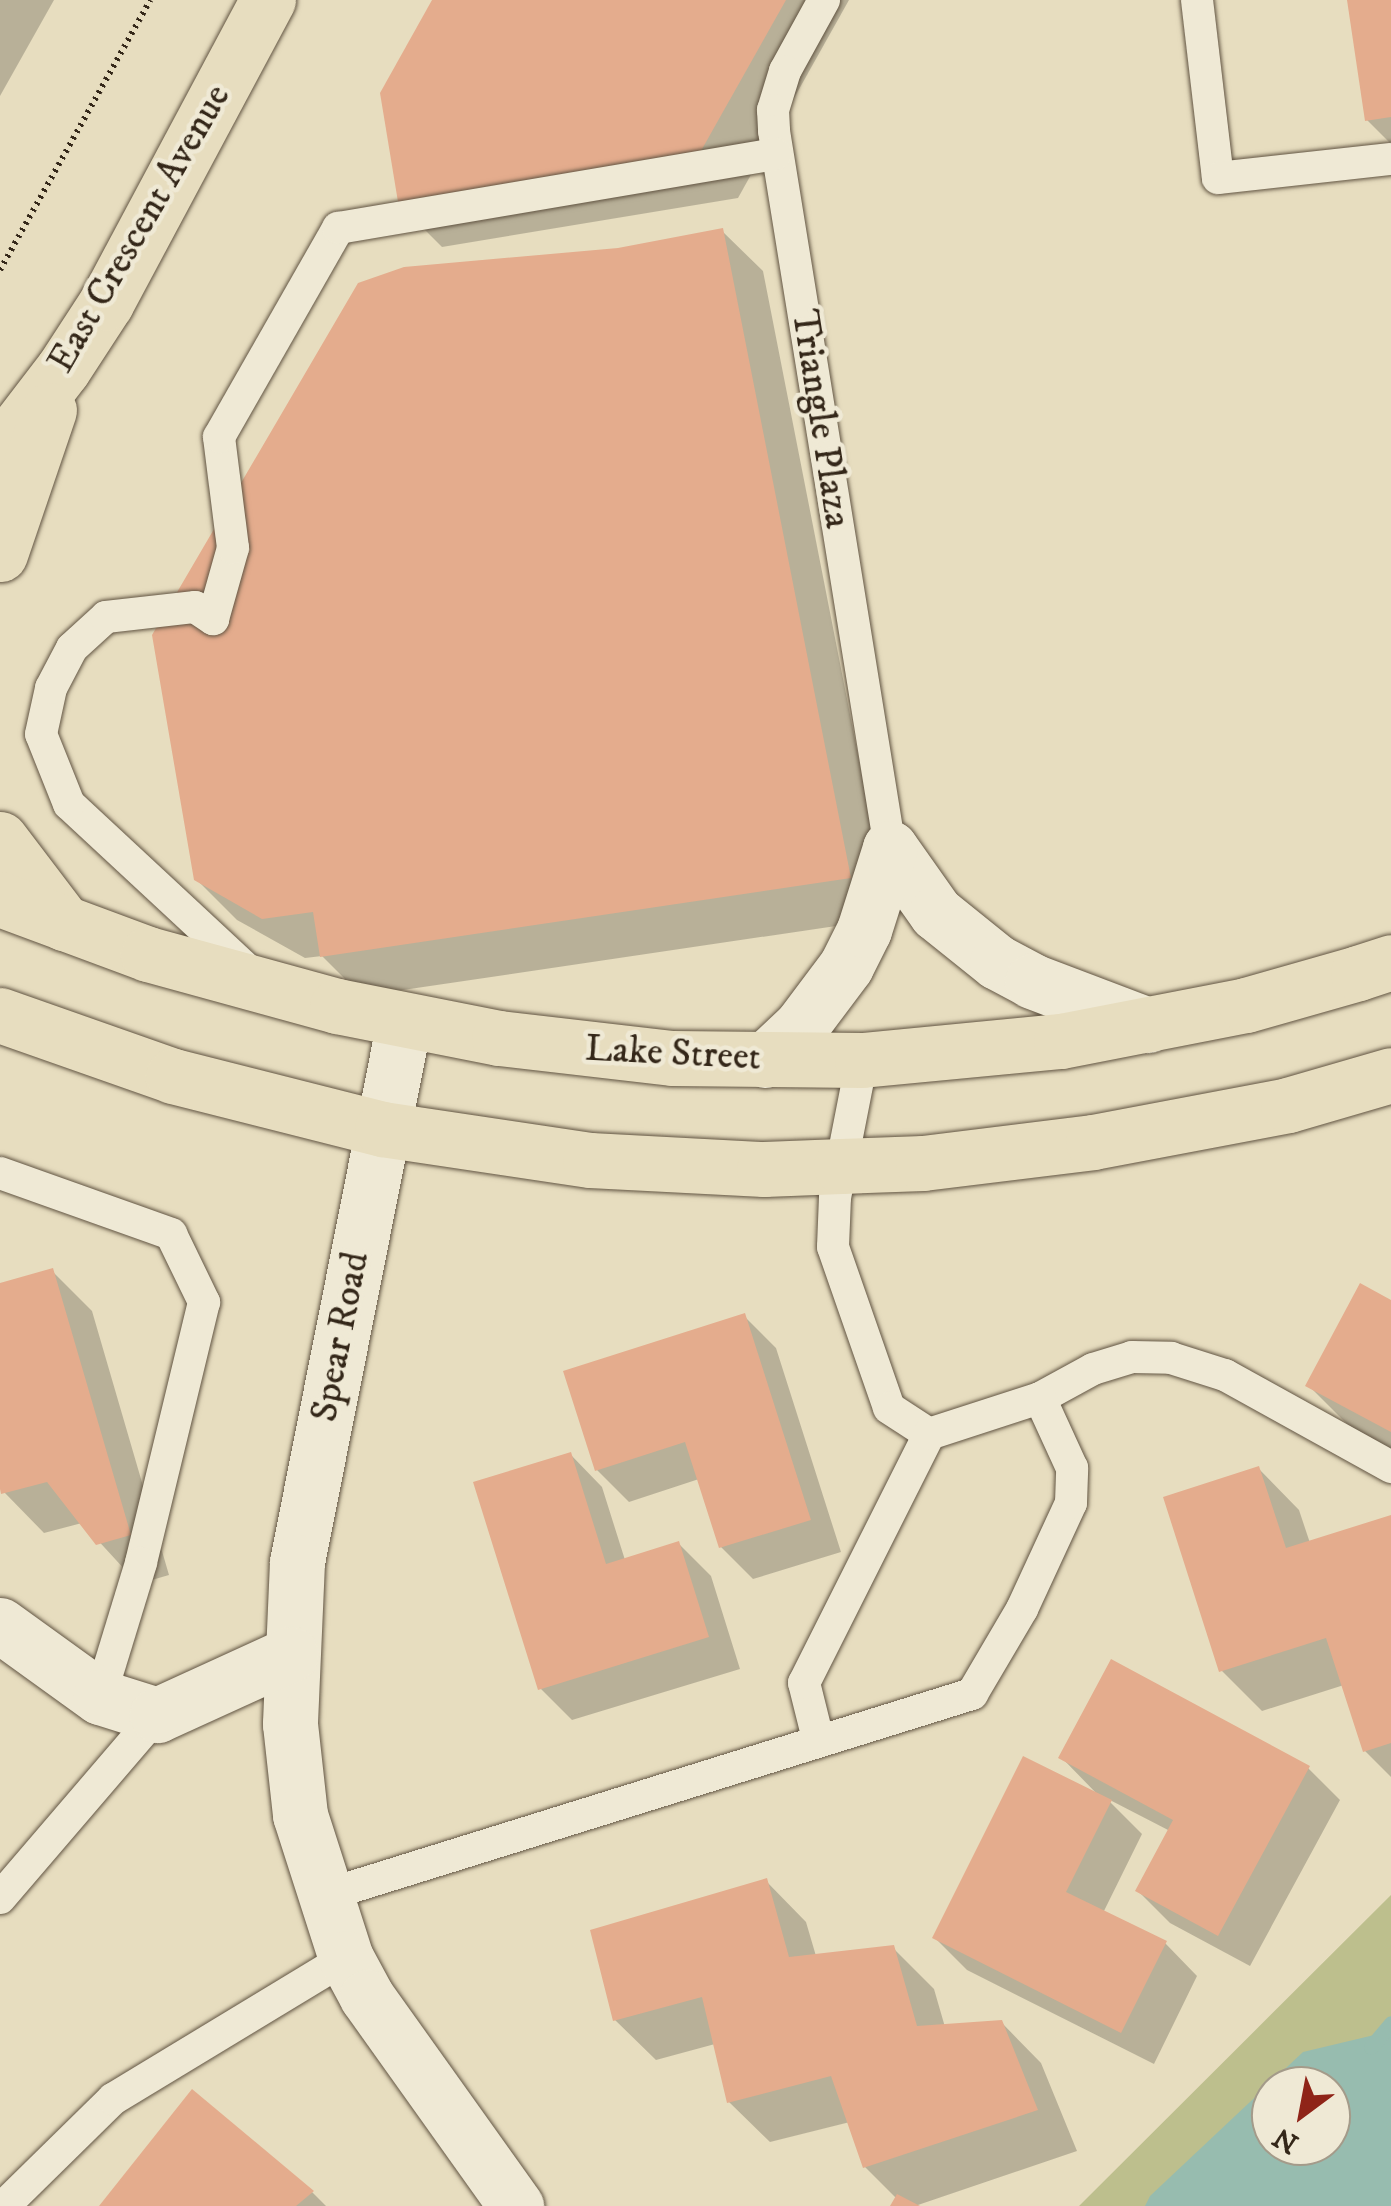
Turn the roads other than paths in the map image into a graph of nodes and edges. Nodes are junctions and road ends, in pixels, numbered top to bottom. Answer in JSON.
{"nodes":[{"id":1,"x":268,"y":0,"type":"edge"},
{"id":2,"x":824,"y":0,"type":"edge"},
{"id":3,"x":1198,"y":0,"type":"edge"},
{"id":4,"x":776,"y":154,"type":"junction"},
{"id":5,"x":1391,"y":159,"type":"edge"},
{"id":6,"x":64,"y":369,"type":"junction"},
{"id":7,"x":3,"y":445,"type":"edge"},
{"id":8,"x":0,"y":554,"type":"edge"},
{"id":9,"x":0,"y":840,"type":"edge"},
{"id":10,"x":890,"y":848,"type":"junction"},
{"id":11,"x":0,"y":899,"type":"edge"},
{"id":12,"x":66,"y":925,"type":"junction"},
{"id":13,"x":1374,"y":968,"type":"edge"},
{"id":14,"x":267,"y":988,"type":"junction"},
{"id":15,"x":0,"y":1015,"type":"edge"},
{"id":16,"x":404,"y":1022,"type":"junction"},
{"id":17,"x":1148,"y":1024,"type":"junction"},
{"id":18,"x":766,"y":1060,"type":"junction"},
{"id":19,"x":862,"y":1060,"type":"junction"},
{"id":20,"x":1391,"y":1076,"type":"edge"},
{"id":21,"x":382,"y":1129,"type":"junction"},
{"id":22,"x":841,"y":1166,"type":"junction"},
{"id":23,"x":0,"y":1173,"type":"edge"},
{"id":24,"x":1040,"y":1398,"type":"junction"},
{"id":25,"x":929,"y":1434,"type":"junction"},
{"id":26,"x":1391,"y":1468,"type":"edge"},
{"id":27,"x":0,"y":1625,"type":"edge"},
{"id":28,"x":291,"y":1654,"type":"junction"},
{"id":29,"x":100,"y":1697,"type":"junction"},
{"id":30,"x":157,"y":1716,"type":"junction"},
{"id":31,"x":818,"y":1739,"type":"junction"},
{"id":32,"x":323,"y":1896,"type":"junction"},
{"id":33,"x":0,"y":1898,"type":"edge"},
{"id":34,"x":346,"y":1958,"type":"junction"},
{"id":35,"x":4,"y":2206,"type":"edge"},
{"id":36,"x":516,"y":2206,"type":"edge"}],
"edges":[{"from":1,"to":6,"type":"main road","name":"East Crescent Avenue"},
{"from":2,"to":4,"type":"lane","name":"Triangle Plaza"},
{"from":3,"to":5,"type":"lane"},
{"from":4,"to":10,"type":"lane","name":"Triangle Plaza"},
{"from":4,"to":14,"type":"lane"},
{"from":6,"to":7,"type":"main road","name":"East Crescent Avenue"},
{"from":6,"to":8,"type":"main road"},
{"from":9,"to":12,"type":"main road"},
{"from":10,"to":17,"type":"street","name":"Triangle Plaza"},
{"from":10,"to":18,"type":"street","name":"Triangle Plaza"},
{"from":11,"to":12,"type":"main road","name":"Lake Street"},
{"from":12,"to":14,"type":"main road","name":"Lake Street"},
{"from":13,"to":17,"type":"main road","name":"Lake Street"},
{"from":14,"to":16,"type":"main road","name":"Lake Street"},
{"from":15,"to":21,"type":"main road"},
{"from":16,"to":18,"type":"main road","name":"Lake Street"},
{"from":16,"to":21,"type":"street","name":"Spear Road"},
{"from":17,"to":19,"type":"main road","name":"Lake Street"},
{"from":18,"to":19,"type":"main road","name":"Lake Street"},
{"from":19,"to":22,"type":"lane"},
{"from":20,"to":22,"type":"main road"},
{"from":21,"to":22,"type":"main road"},
{"from":21,"to":28,"type":"street","name":"Spear Road"},
{"from":22,"to":25,"type":"lane"},
{"from":23,"to":29,"type":"lane"},
{"from":24,"to":25,"type":"lane"},
{"from":24,"to":26,"type":"lane"},
{"from":24,"to":31,"type":"lane"},
{"from":25,"to":31,"type":"lane"},
{"from":27,"to":29,"type":"street"},
{"from":28,"to":30,"type":"street"},
{"from":28,"to":32,"type":"street","name":"Spear Road"},
{"from":29,"to":30,"type":"street"},
{"from":30,"to":33,"type":"lane"},
{"from":31,"to":32,"type":"lane"},
{"from":32,"to":34,"type":"street","name":"Spear Road"},
{"from":34,"to":35,"type":"lane"},
{"from":34,"to":36,"type":"street","name":"Spear Road"}]}
